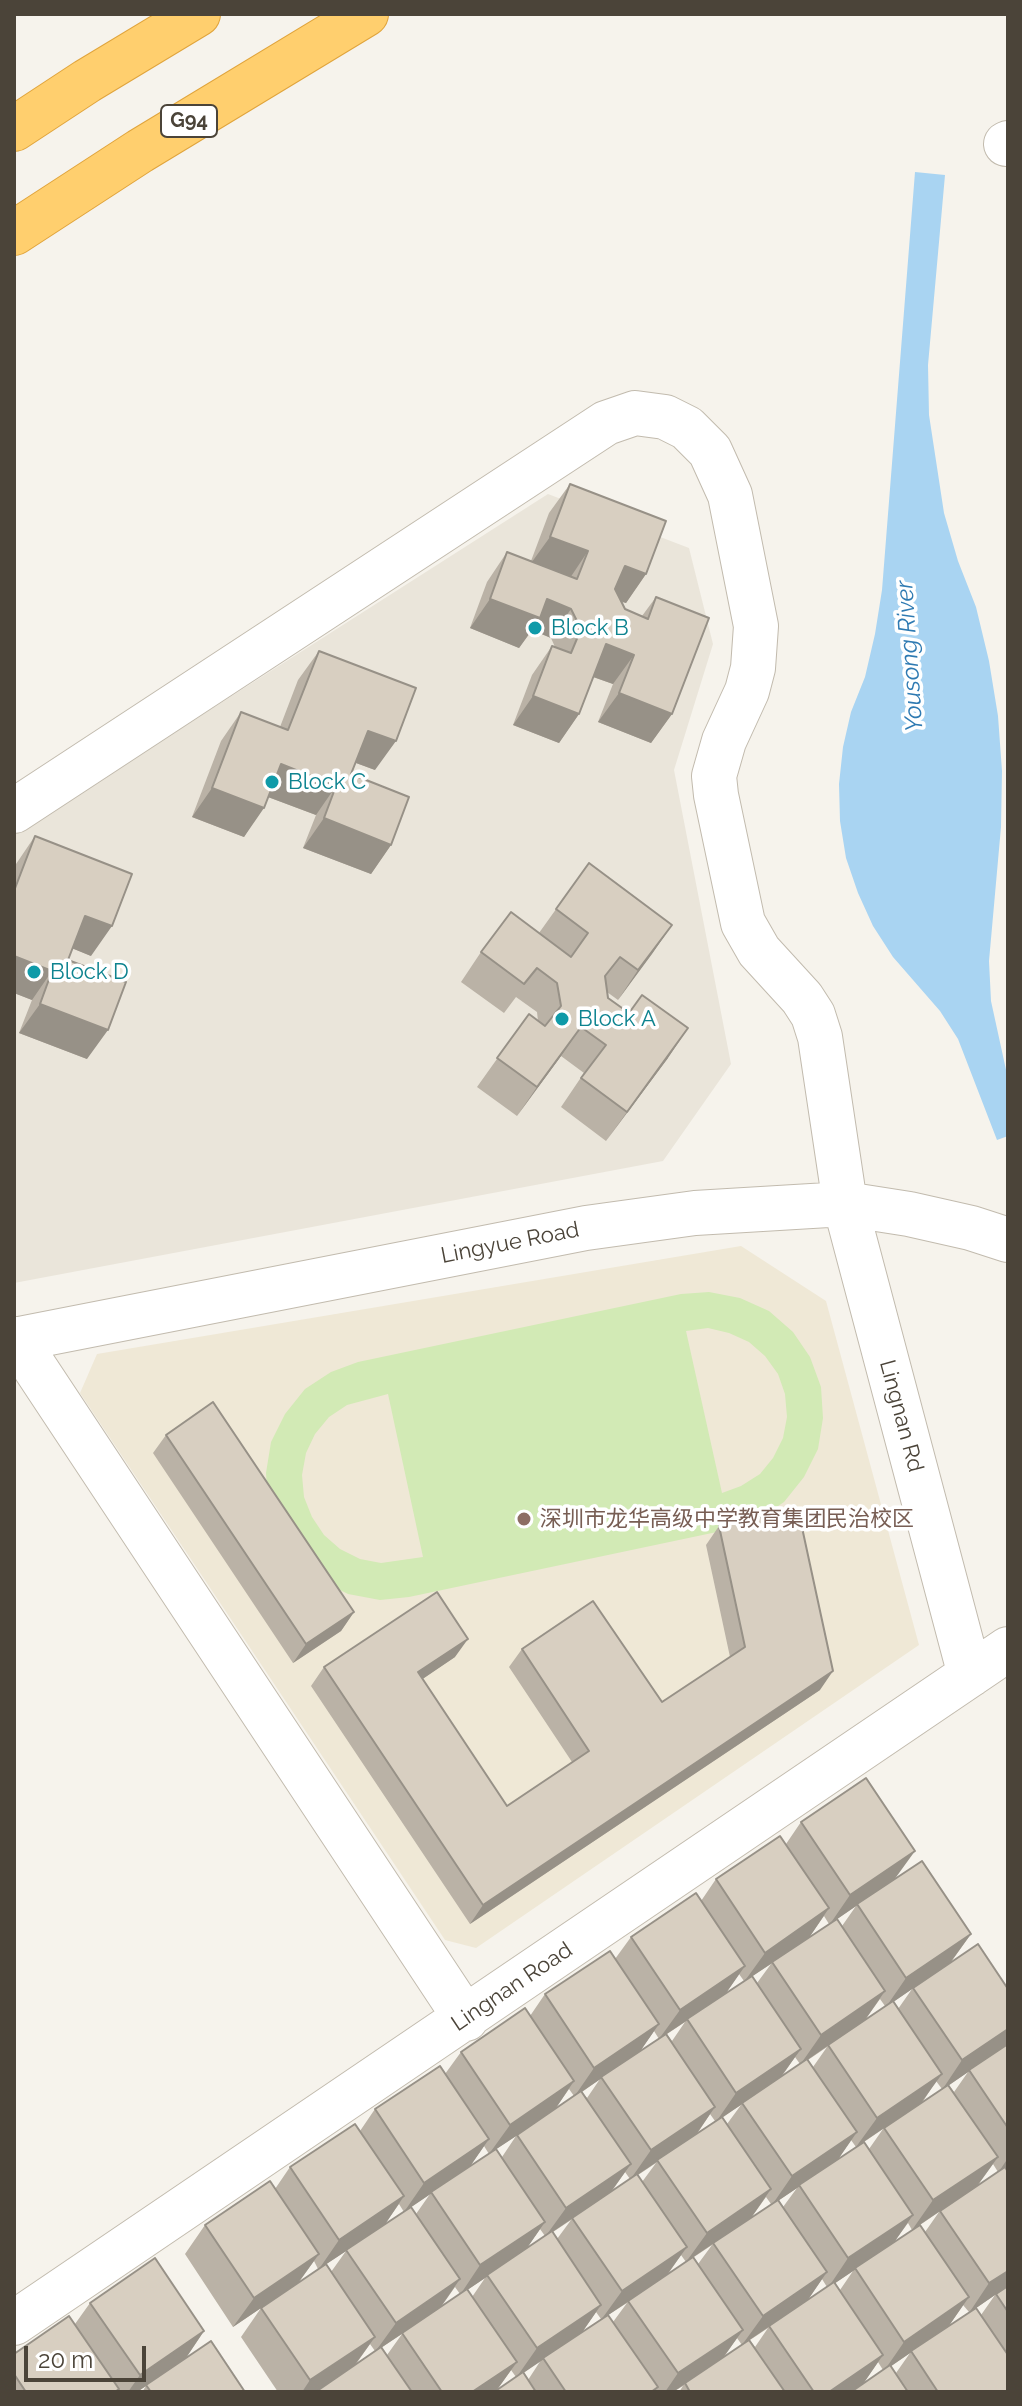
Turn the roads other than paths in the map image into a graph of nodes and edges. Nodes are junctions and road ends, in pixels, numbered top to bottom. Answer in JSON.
{"nodes":[{"id":1,"x":198,"y":14,"type":"edge"},
{"id":2,"x":366,"y":14,"type":"edge"},
{"id":3,"x":14,"y":129,"type":"edge"},
{"id":4,"x":14,"y":233,"type":"edge"},
{"id":5,"x":14,"y":811,"type":"edge"},
{"id":6,"x":845,"y":1204,"type":"junction"},
{"id":7,"x":1008,"y":1240,"type":"edge"},
{"id":8,"x":15,"y":1339,"type":"edge"},
{"id":9,"x":1008,"y":1649,"type":"edge"},
{"id":10,"x":970,"y":1675,"type":"junction"},
{"id":11,"x":466,"y":2019,"type":"junction"},
{"id":12,"x":14,"y":2323,"type":"edge"}],
"edges":[{"from":1,"to":3,"type":"highway"},
{"from":2,"to":4,"type":"highway","number":"G94"},
{"from":5,"to":6,"type":"street","name":"Lingnan Rd"},
{"from":6,"to":7,"type":"street","name":"Lingyue Road"},
{"from":6,"to":8,"type":"street","name":"Lingyue Road"},
{"from":6,"to":10,"type":"street","name":"Lingnan Rd"},
{"from":8,"to":11,"type":"street"},
{"from":9,"to":10,"type":"street","name":"Lingnan Road"},
{"from":10,"to":11,"type":"street","name":"Lingnan Road"},
{"from":11,"to":12,"type":"street","name":"Lingnan Road"}]}
